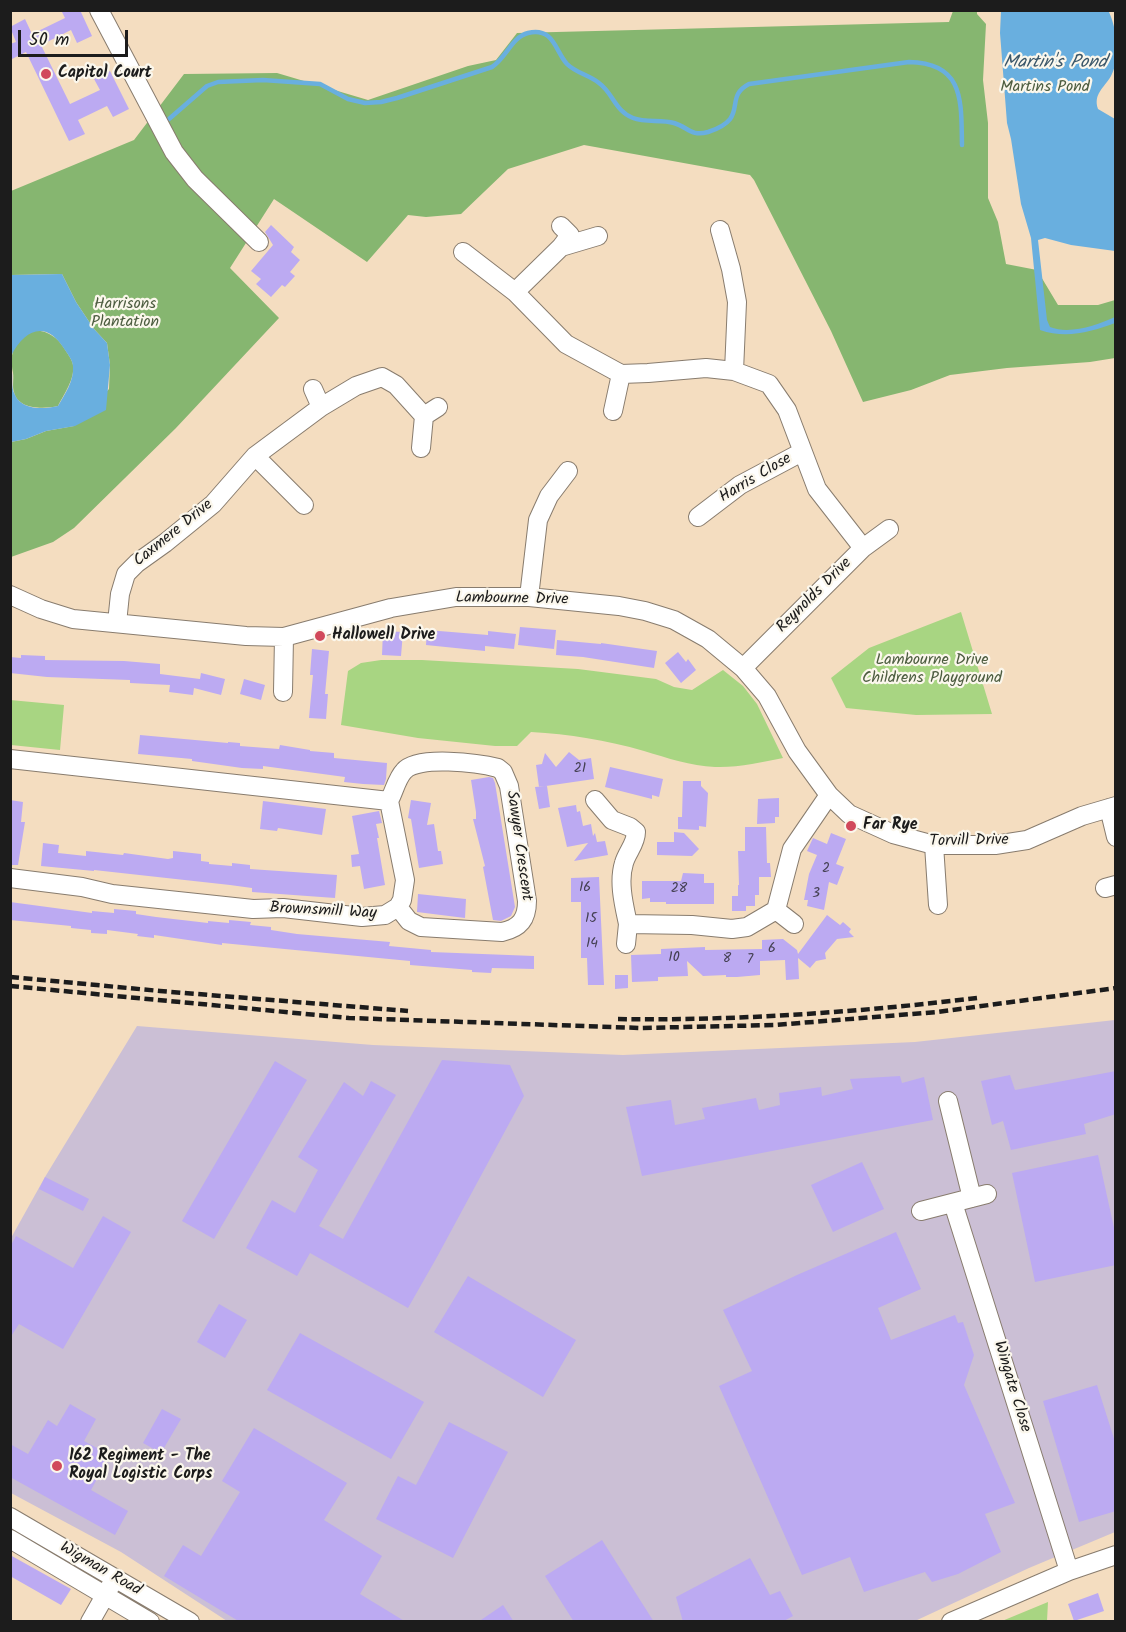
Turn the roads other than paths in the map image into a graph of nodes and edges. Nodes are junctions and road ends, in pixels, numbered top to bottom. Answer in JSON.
{"nodes":[{"id":1,"x":99,"y":10,"type":"edge"},
{"id":2,"x":561,"y":226,"type":"dead end"},
{"id":3,"x":720,"y":230,"type":"dead end"},
{"id":4,"x":598,"y":236,"type":"dead end"},
{"id":5,"x":259,"y":242,"type":"dead end"},
{"id":6,"x":561,"y":247,"type":"junction"},
{"id":7,"x":467,"y":262,"type":"dead end"},
{"id":8,"x":515,"y":292,"type":"junction"},
{"id":9,"x":734,"y":371,"type":"junction"},
{"id":10,"x":621,"y":374,"type":"junction"},
{"id":11,"x":313,"y":389,"type":"dead end"},
{"id":12,"x":321,"y":407,"type":"junction"},
{"id":13,"x":613,"y":411,"type":"dead end"},
{"id":14,"x":421,"y":448,"type":"dead end"},
{"id":15,"x":802,"y":452,"type":"junction"},
{"id":16,"x":255,"y":456,"type":"junction"},
{"id":17,"x":567,"y":471,"type":"dead end"},
{"id":18,"x":304,"y":505,"type":"dead end"},
{"id":19,"x":703,"y":506,"type":"dead end"},
{"id":20,"x":889,"y":529,"type":"dead end"},
{"id":21,"x":863,"y":548,"type":"junction"},
{"id":22,"x":10,"y":595,"type":"edge"},
{"id":23,"x":529,"y":597,"type":"junction"},
{"id":24,"x":117,"y":623,"type":"junction"},
{"id":25,"x":284,"y":637,"type":"junction"},
{"id":26,"x":743,"y":668,"type":"junction"},
{"id":27,"x":283,"y":693,"type":"dead end"},
{"id":28,"x":10,"y":759,"type":"edge"},
{"id":29,"x":829,"y":795,"type":"junction"},
{"id":30,"x":595,"y":800,"type":"dead end"},
{"id":31,"x":389,"y":801,"type":"junction"},
{"id":32,"x":1112,"y":807,"type":"edge"},
{"id":33,"x":1116,"y":837,"type":"edge"},
{"id":34,"x":934,"y":845,"type":"junction"},
{"id":35,"x":10,"y":878,"type":"edge"},
{"id":36,"x":938,"y":905,"type":"dead end"},
{"id":37,"x":398,"y":908,"type":"junction"},
{"id":38,"x":776,"y":910,"type":"junction"},
{"id":39,"x":628,"y":924,"type":"junction"},
{"id":40,"x":794,"y":924,"type":"dead end"},
{"id":41,"x":626,"y":944,"type":"dead end"},
{"id":42,"x":948,"y":1101,"type":"dead end"},
{"id":43,"x":953,"y":1203,"type":"junction"},
{"id":44,"x":921,"y":1211,"type":"dead end"},
{"id":45,"x":10,"y":1517,"type":"edge"},
{"id":46,"x":10,"y":1539,"type":"edge"},
{"id":47,"x":1116,"y":1555,"type":"edge"},
{"id":48,"x":1069,"y":1571,"type":"junction"},
{"id":49,"x":116,"y":1578,"type":"junction"},
{"id":50,"x":105,"y":1596,"type":"junction"},
{"id":51,"x":90,"y":1622,"type":"edge"},
{"id":52,"x":150,"y":1622,"type":"edge"},
{"id":53,"x":190,"y":1622,"type":"edge"},
{"id":54,"x":951,"y":1622,"type":"edge"}],
"edges":[{"from":1,"to":5,"type":"street"},
{"from":2,"to":6,"type":"street"},
{"from":3,"to":9,"type":"street"},
{"from":4,"to":6,"type":"street"},
{"from":6,"to":8,"type":"street"},
{"from":7,"to":8,"type":"street"},
{"from":8,"to":10,"type":"street"},
{"from":9,"to":10,"type":"street"},
{"from":9,"to":15,"type":"street"},
{"from":10,"to":13,"type":"street"},
{"from":11,"to":12,"type":"street"},
{"from":12,"to":14,"type":"street","name":"Caxmere Drive"},
{"from":12,"to":16,"type":"street","name":"Caxmere Drive"},
{"from":15,"to":19,"type":"street","name":"Harris Close"},
{"from":15,"to":21,"type":"street"},
{"from":16,"to":18,"type":"street"},
{"from":16,"to":24,"type":"street","name":"Caxmere Drive"},
{"from":17,"to":23,"type":"street"},
{"from":20,"to":21,"type":"street","name":"Reynolds Drive"},
{"from":21,"to":26,"type":"street","name":"Reynolds Drive"},
{"from":22,"to":24,"type":"street","name":"Lambourne Drive"},
{"from":23,"to":25,"type":"street","name":"Lambourne Drive"},
{"from":23,"to":26,"type":"street","name":"Lambourne Drive"},
{"from":24,"to":25,"type":"street","name":"Lambourne Drive"},
{"from":25,"to":27,"type":"street"},
{"from":26,"to":29,"type":"street","name":"Lambourne Drive"},
{"from":28,"to":31,"type":"street"},
{"from":29,"to":34,"type":"street","name":"Torvill Drive"},
{"from":29,"to":38,"type":"street"},
{"from":30,"to":39,"type":"street"},
{"from":31,"to":37,"type":"street","name":"Brownsmill Way"},
{"from":31,"to":37,"type":"street","name":"Sawyer Crescent"},
{"from":32,"to":33,"type":"street"},
{"from":32,"to":34,"type":"street","name":"Torvill Drive"},
{"from":34,"to":36,"type":"street"},
{"from":35,"to":37,"type":"street","name":"Brownsmill Way"},
{"from":38,"to":39,"type":"street"},
{"from":38,"to":40,"type":"street"},
{"from":39,"to":41,"type":"street"},
{"from":42,"to":43,"type":"street"},
{"from":43,"to":44,"type":"street"},
{"from":43,"to":48,"type":"street","name":"Wingate Close"},
{"from":45,"to":49,"type":"street","name":"Wigman Road"},
{"from":46,"to":50,"type":"street","name":"Wigman Road"},
{"from":47,"to":48,"type":"street"},
{"from":48,"to":54,"type":"street"},
{"from":49,"to":50,"type":"street"},
{"from":49,"to":53,"type":"street","name":"Wigman Road"},
{"from":50,"to":51,"type":"street"},
{"from":50,"to":52,"type":"street","name":"Wigman Road"}]}
